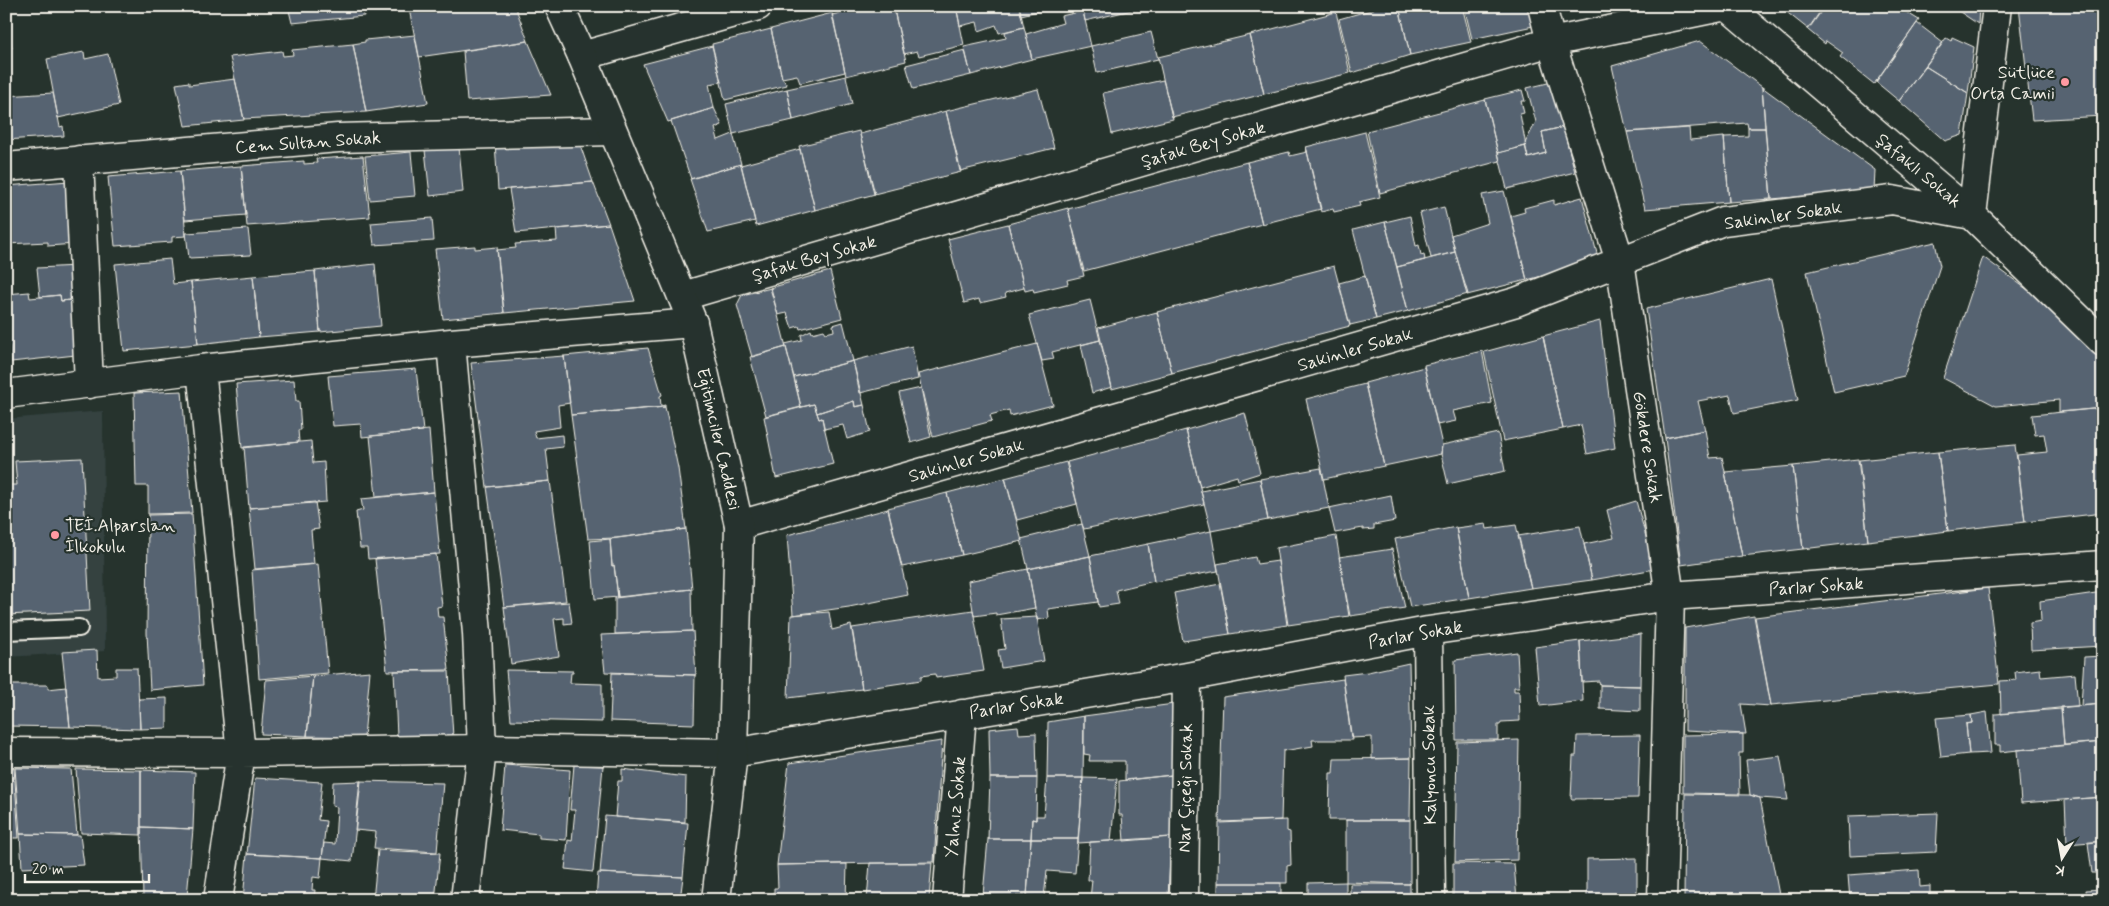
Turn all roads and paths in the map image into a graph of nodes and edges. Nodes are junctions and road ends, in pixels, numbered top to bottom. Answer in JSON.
{"nodes":[{"id":1,"x":559,"y":6,"type":"edge"},
{"id":2,"x":758,"y":6,"type":"edge"},
{"id":3,"x":1542,"y":6,"type":"edge"},
{"id":4,"x":1726,"y":6,"type":"edge"},
{"id":5,"x":1997,"y":6,"type":"edge"},
{"id":6,"x":1551,"y":42,"type":"junction"},
{"id":7,"x":582,"y":56,"type":"junction"},
{"id":8,"x":612,"y":131,"type":"junction"},
{"id":9,"x":79,"y":160,"type":"junction"},
{"id":10,"x":6,"y":167,"type":"edge"},
{"id":11,"x":1972,"y":215,"type":"junction"},
{"id":12,"x":1620,"y":261,"type":"junction"},
{"id":13,"x":683,"y":296,"type":"junction"},
{"id":14,"x":693,"y":323,"type":"junction"},
{"id":15,"x":2103,"y":342,"type":"edge"},
{"id":16,"x":451,"y":343,"type":"junction"},
{"id":17,"x":201,"y":369,"type":"junction"},
{"id":18,"x":90,"y":384,"type":"junction"},
{"id":19,"x":6,"y":394,"type":"edge"},
{"id":20,"x":739,"y":525,"type":"junction"},
{"id":21,"x":2103,"y":565,"type":"edge"},
{"id":22,"x":1670,"y":596,"type":"junction"},
{"id":23,"x":79,"y":628,"type":"dead end"},
{"id":24,"x":6,"y":631,"type":"edge"},
{"id":25,"x":1428,"y":631,"type":"junction"},
{"id":26,"x":1187,"y":677,"type":"junction"},
{"id":27,"x":962,"y":714,"type":"junction"},
{"id":28,"x":482,"y":748,"type":"junction"},
{"id":29,"x":6,"y":752,"type":"edge"},
{"id":30,"x":241,"y":753,"type":"junction"},
{"id":31,"x":733,"y":754,"type":"junction"},
{"id":32,"x":218,"y":900,"type":"edge"},
{"id":33,"x":465,"y":900,"type":"edge"},
{"id":34,"x":716,"y":900,"type":"edge"},
{"id":35,"x":947,"y":900,"type":"edge"},
{"id":36,"x":1184,"y":900,"type":"edge"},
{"id":37,"x":1431,"y":900,"type":"edge"},
{"id":38,"x":1662,"y":900,"type":"edge"}],
"edges":[{"from":1,"to":7,"type":"street","name":"Eğitimciler Caddesi"},
{"from":2,"to":7,"type":"street"},
{"from":3,"to":6,"type":"street","name":"Gökdere Sokak"},
{"from":4,"to":6,"type":"street","name":"Şafak Bey Sokak"},
{"from":4,"to":11,"type":"street","name":"Şafaklı Sokak"},
{"from":5,"to":11,"type":"street"},
{"from":6,"to":12,"type":"street","name":"Gökdere Sokak"},
{"from":6,"to":13,"type":"street","name":"Şafak Bey Sokak"},
{"from":7,"to":8,"type":"street","name":"Eğitimciler Caddesi"},
{"from":8,"to":9,"type":"street","name":"Cem Sultan Sokak"},
{"from":8,"to":13,"type":"street","name":"Eğitimciler Caddesi"},
{"from":9,"to":10,"type":"street","name":"Cem Sultan Sokak"},
{"from":9,"to":18,"type":"street"},
{"from":11,"to":12,"type":"street","name":"Sakinler Sokak"},
{"from":11,"to":15,"type":"street","name":"Şafaklı Sokak"},
{"from":12,"to":20,"type":"street","name":"Sakinler Sokak"},
{"from":12,"to":22,"type":"street","name":"Gökdere Sokak"},
{"from":13,"to":14,"type":"street","name":"Eğitimciler Caddesi"},
{"from":14,"to":16,"type":"street"},
{"from":14,"to":20,"type":"street","name":"Eğitimciler Caddesi"},
{"from":16,"to":17,"type":"street"},
{"from":16,"to":28,"type":"street"},
{"from":17,"to":18,"type":"street"},
{"from":17,"to":30,"type":"street"},
{"from":18,"to":19,"type":"street"},
{"from":20,"to":31,"type":"street","name":"Eğitimciler Caddesi"},
{"from":21,"to":22,"type":"street","name":"Parlar Sokak"},
{"from":22,"to":25,"type":"street","name":"Parlar Sokak"},
{"from":22,"to":38,"type":"street","name":"Gökdere Sokak"},
{"from":23,"to":24,"type":"lane"},
{"from":25,"to":26,"type":"street","name":"Parlar Sokak"},
{"from":25,"to":37,"type":"street","name":"Kalyoncu Sokak"},
{"from":26,"to":27,"type":"street","name":"Parlar Sokak"},
{"from":26,"to":36,"type":"street","name":"Nar Çiçeği Sokak"},
{"from":27,"to":31,"type":"street","name":"Parlar Sokak"},
{"from":27,"to":35,"type":"street","name":"Yalnız Sokak"},
{"from":28,"to":30,"type":"street","name":"Parlar Sokak"},
{"from":28,"to":31,"type":"street","name":"Parlar Sokak"},
{"from":28,"to":33,"type":"street"},
{"from":29,"to":30,"type":"street","name":"Parlar Sokak"},
{"from":30,"to":32,"type":"street"},
{"from":31,"to":34,"type":"street","name":"Eğitimciler Caddesi"}]}
